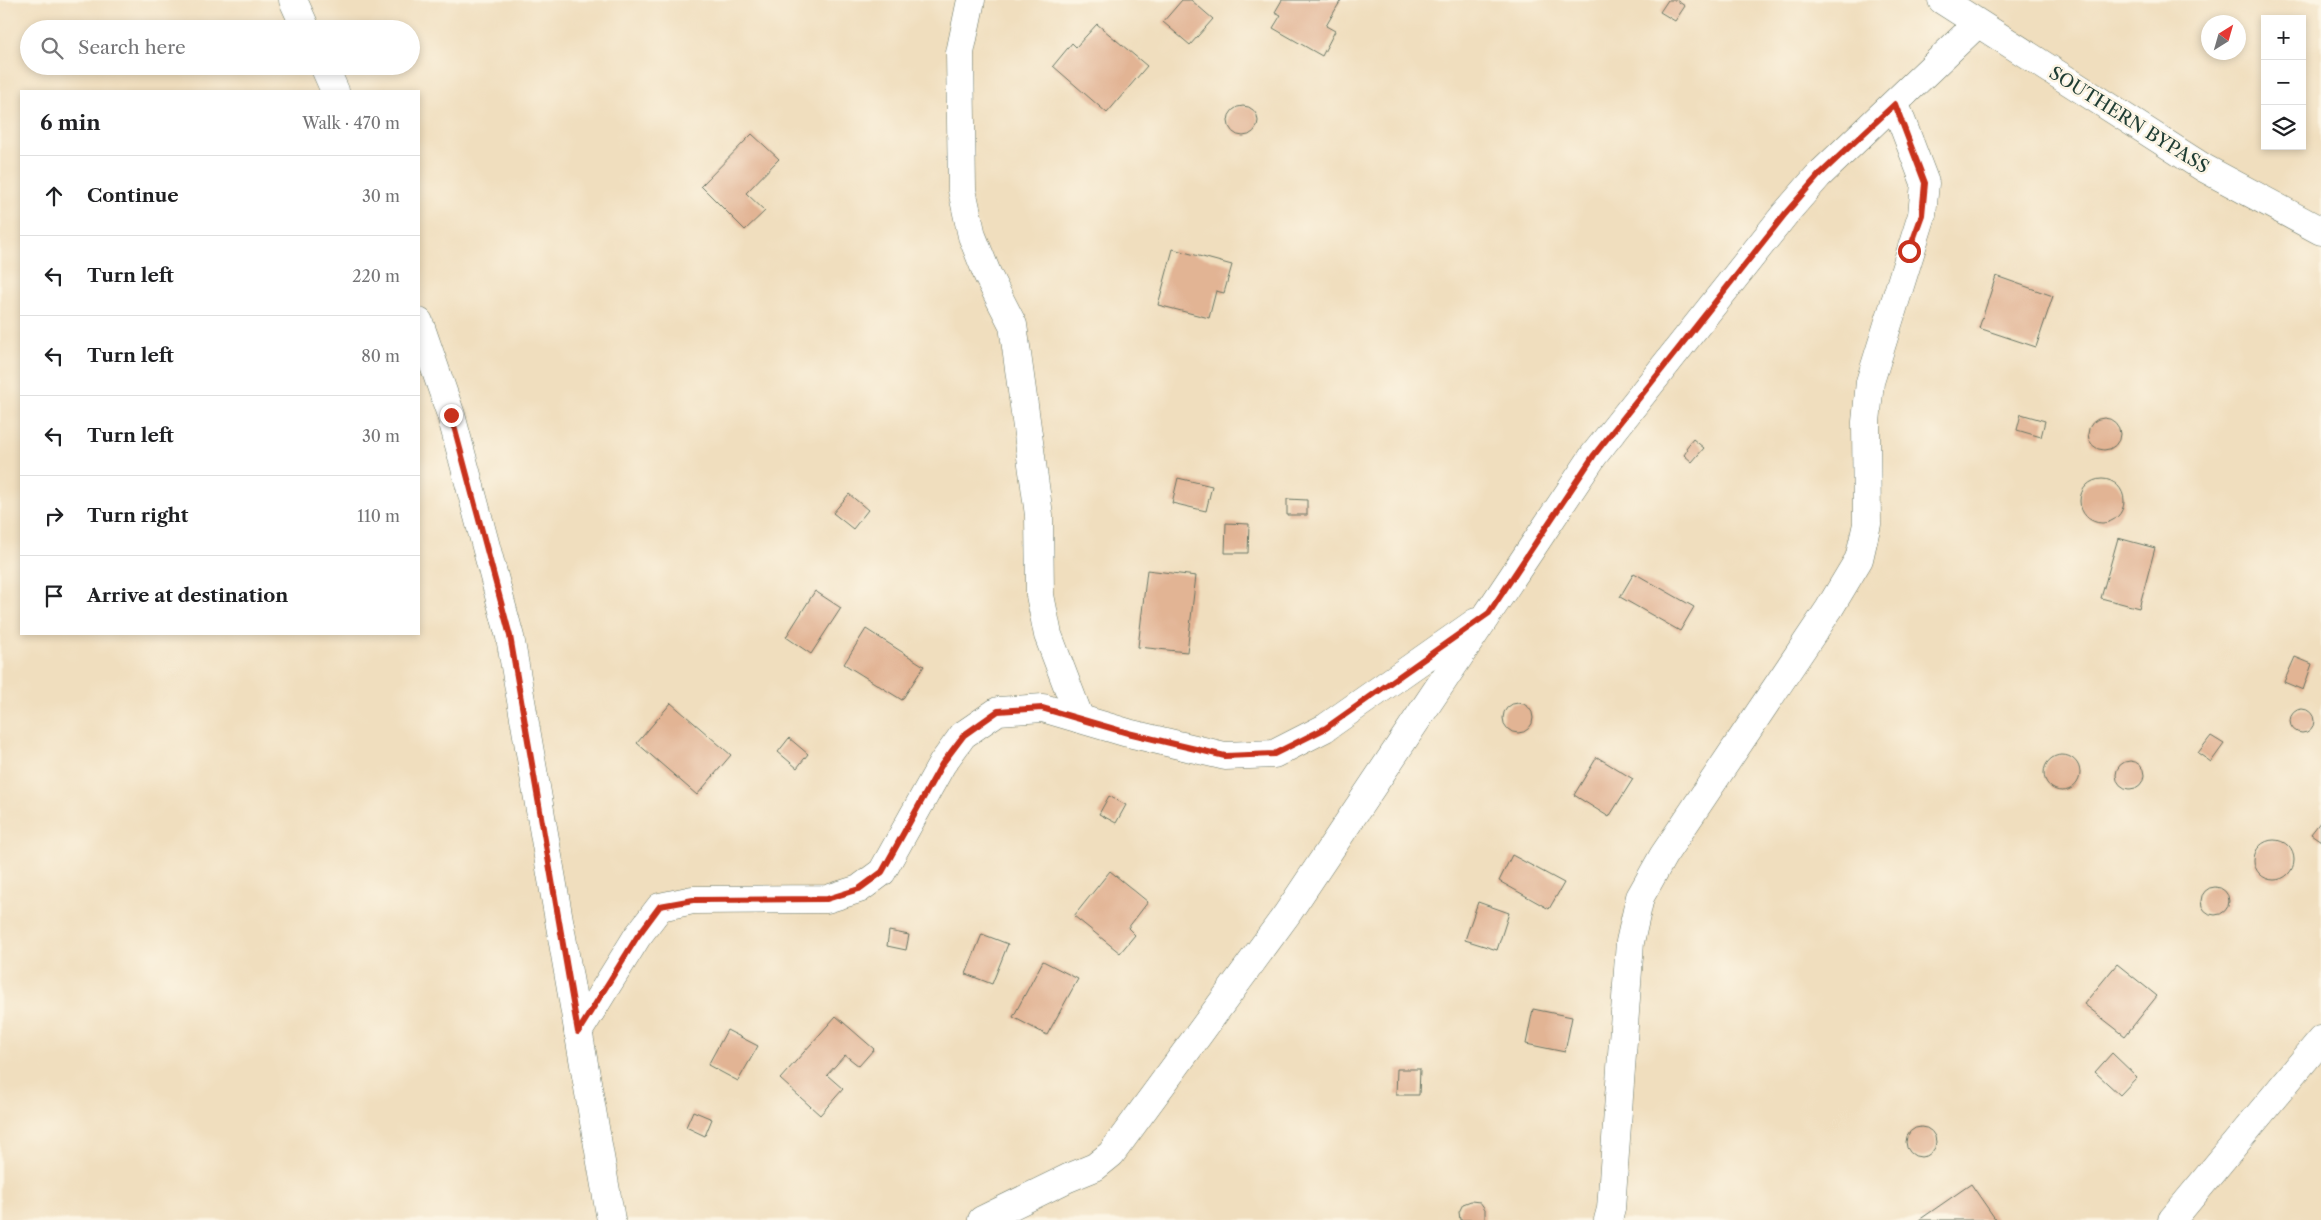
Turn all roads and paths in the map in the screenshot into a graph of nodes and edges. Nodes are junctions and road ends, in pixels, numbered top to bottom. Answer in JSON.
{"nodes":[{"id":1,"x":292,"y":0,"type":"edge"},
{"id":2,"x":971,"y":0,"type":"edge"},
{"id":3,"x":1942,"y":0,"type":"edge"},
{"id":4,"x":302,"y":20,"type":"edge"},
{"id":5,"x":1977,"y":24,"type":"junction"},
{"id":6,"x":328,"y":75,"type":"edge"},
{"id":7,"x":336,"y":90,"type":"edge"},
{"id":8,"x":1895,"y":104,"type":"junction"},
{"id":9,"x":2321,"y":231,"type":"edge"},
{"id":10,"x":420,"y":325,"type":"edge"},
{"id":11,"x":1489,"y":613,"type":"junction"},
{"id":12,"x":1080,"y":719,"type":"junction"},
{"id":13,"x":578,"y":1032,"type":"junction"},
{"id":14,"x":2321,"y":1040,"type":"edge"},
{"id":15,"x":611,"y":1220,"type":"edge"},
{"id":16,"x":982,"y":1220,"type":"edge"},
{"id":17,"x":1608,"y":1220,"type":"edge"},
{"id":18,"x":2172,"y":1220,"type":"edge"}],
"edges":[{"from":1,"to":4,"type":"street"},
{"from":2,"to":12,"type":"street"},
{"from":3,"to":5,"type":"street","name":"SOUTHERN BYPASS"},
{"from":5,"to":8,"type":"street"},
{"from":5,"to":9,"type":"street","name":"SOUTHERN BYPASS"},
{"from":6,"to":7,"type":"street"},
{"from":8,"to":11,"type":"street"},
{"from":8,"to":17,"type":"street"},
{"from":10,"to":13,"type":"street"},
{"from":11,"to":12,"type":"street"},
{"from":11,"to":16,"type":"street"},
{"from":12,"to":13,"type":"street"},
{"from":13,"to":15,"type":"street"},
{"from":14,"to":18,"type":"street"}]}
